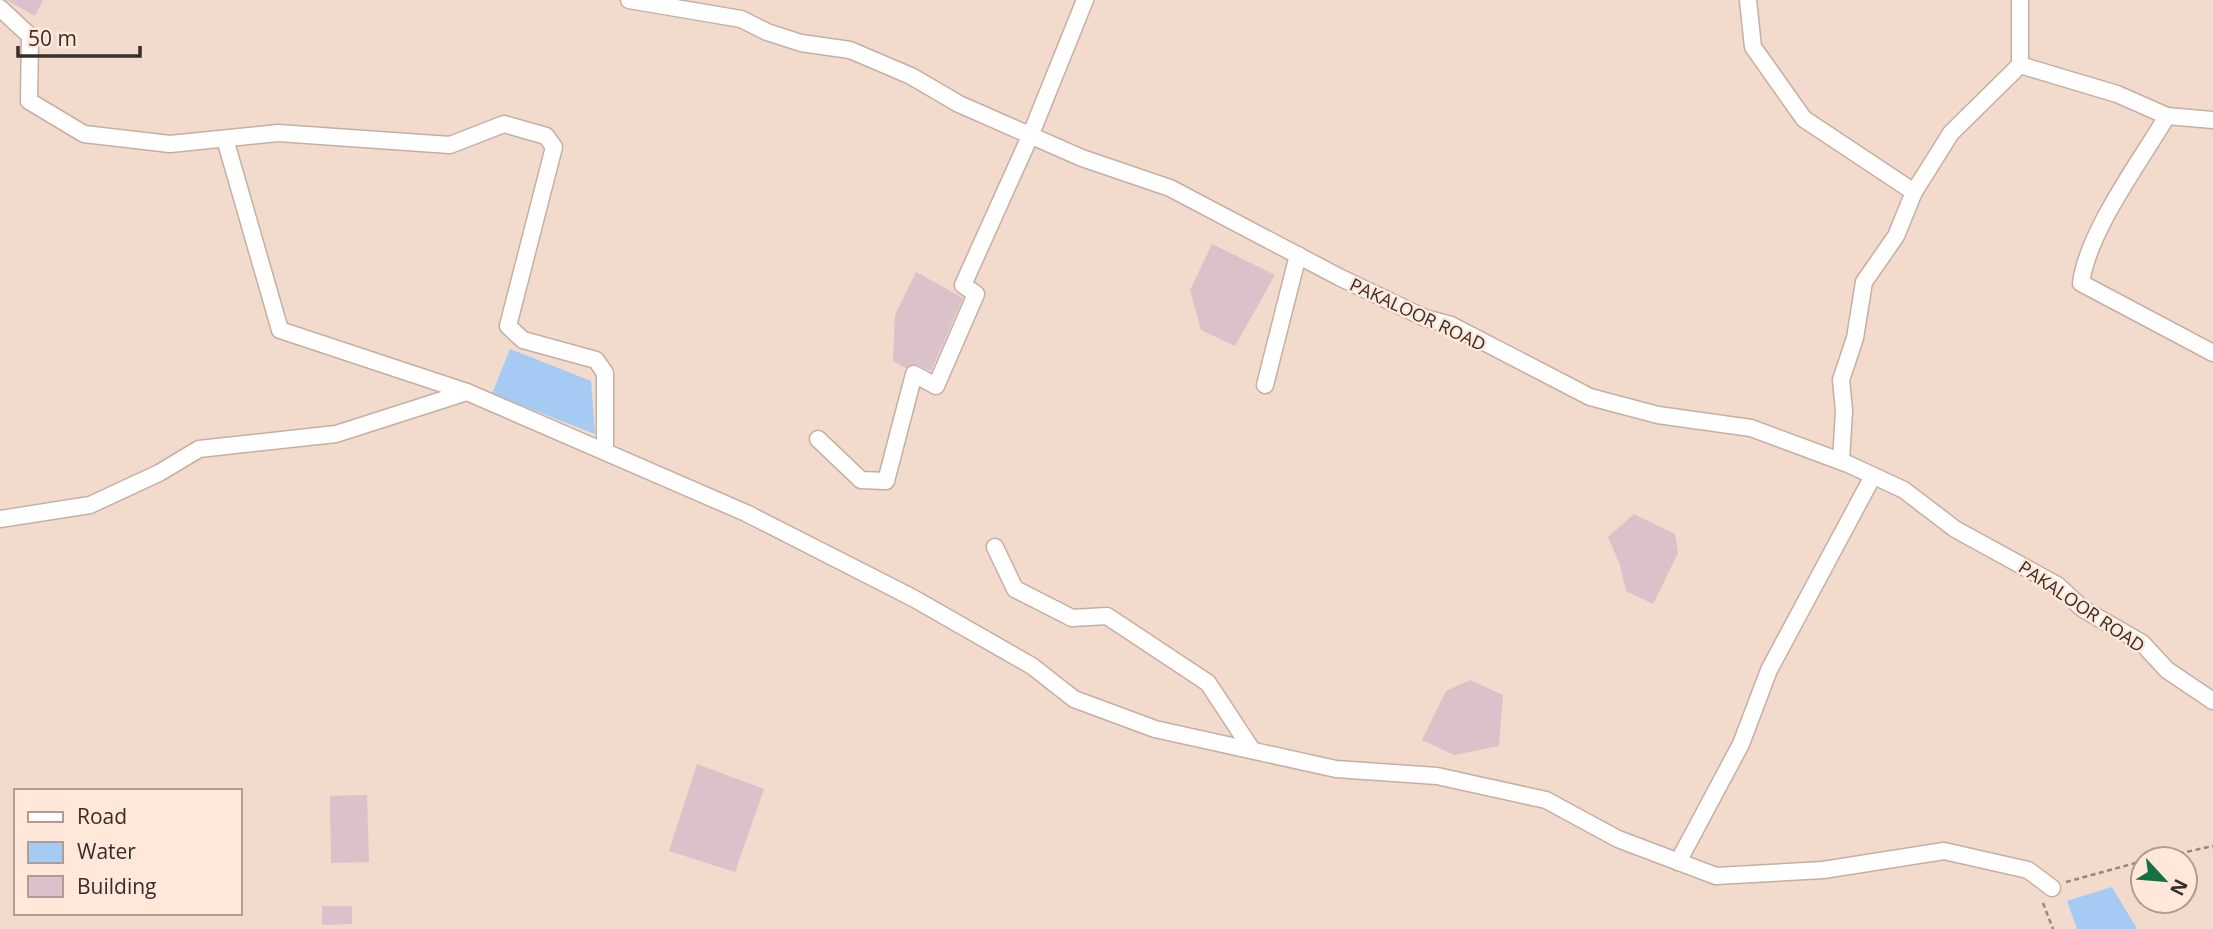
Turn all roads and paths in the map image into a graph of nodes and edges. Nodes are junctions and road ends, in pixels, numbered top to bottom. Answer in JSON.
{"nodes":[{"id":1,"x":629,"y":0,"type":"edge"},
{"id":2,"x":1085,"y":0,"type":"edge"},
{"id":3,"x":1748,"y":0,"type":"edge"},
{"id":4,"x":2020,"y":0,"type":"edge"},
{"id":5,"x":0,"y":8,"type":"edge"},
{"id":6,"x":2020,"y":65,"type":"junction"},
{"id":7,"x":2167,"y":116,"type":"junction"},
{"id":8,"x":2213,"y":120,"type":"edge"},
{"id":9,"x":1031,"y":134,"type":"junction"},
{"id":10,"x":225,"y":139,"type":"junction"},
{"id":11,"x":1914,"y":192,"type":"junction"},
{"id":12,"x":1298,"y":255,"type":"junction"},
{"id":13,"x":2213,"y":353,"type":"edge"},
{"id":14,"x":1265,"y":385,"type":"dead end"},
{"id":15,"x":467,"y":392,"type":"junction"},
{"id":16,"x":818,"y":439,"type":"dead end"},
{"id":17,"x":605,"y":450,"type":"junction"},
{"id":18,"x":1841,"y":461,"type":"junction"},
{"id":19,"x":1873,"y":476,"type":"junction"},
{"id":20,"x":0,"y":519,"type":"edge"},
{"id":21,"x":995,"y":547,"type":"dead end"},
{"id":22,"x":2213,"y":701,"type":"edge"},
{"id":23,"x":1252,"y":750,"type":"junction"},
{"id":24,"x":1678,"y":862,"type":"junction"},
{"id":25,"x":2129,"y":864,"type":"edge"},
{"id":26,"x":2052,"y":888,"type":"junction"},
{"id":27,"x":2053,"y":929,"type":"edge"}],
"edges":[{"from":1,"to":9,"type":"street","name":"PAKALOOR ROAD"},
{"from":2,"to":9,"type":"street"},
{"from":3,"to":11,"type":"street"},
{"from":4,"to":6,"type":"street"},
{"from":5,"to":10,"type":"street"},
{"from":6,"to":7,"type":"street"},
{"from":6,"to":11,"type":"street"},
{"from":7,"to":8,"type":"street"},
{"from":7,"to":13,"type":"street"},
{"from":9,"to":12,"type":"street","name":"PAKALOOR ROAD"},
{"from":9,"to":16,"type":"street"},
{"from":10,"to":15,"type":"street"},
{"from":10,"to":17,"type":"street"},
{"from":11,"to":18,"type":"street"},
{"from":12,"to":14,"type":"street"},
{"from":12,"to":18,"type":"street","name":"PAKALOOR ROAD"},
{"from":15,"to":17,"type":"street"},
{"from":15,"to":20,"type":"street"},
{"from":17,"to":23,"type":"street"},
{"from":18,"to":19,"type":"street","name":"PAKALOOR ROAD"},
{"from":19,"to":22,"type":"street","name":"PAKALOOR ROAD"},
{"from":19,"to":24,"type":"street"},
{"from":21,"to":23,"type":"street"},
{"from":23,"to":24,"type":"street"},
{"from":24,"to":26,"type":"street"},
{"from":25,"to":26,"type":"path"},
{"from":26,"to":27,"type":"path"}]}
